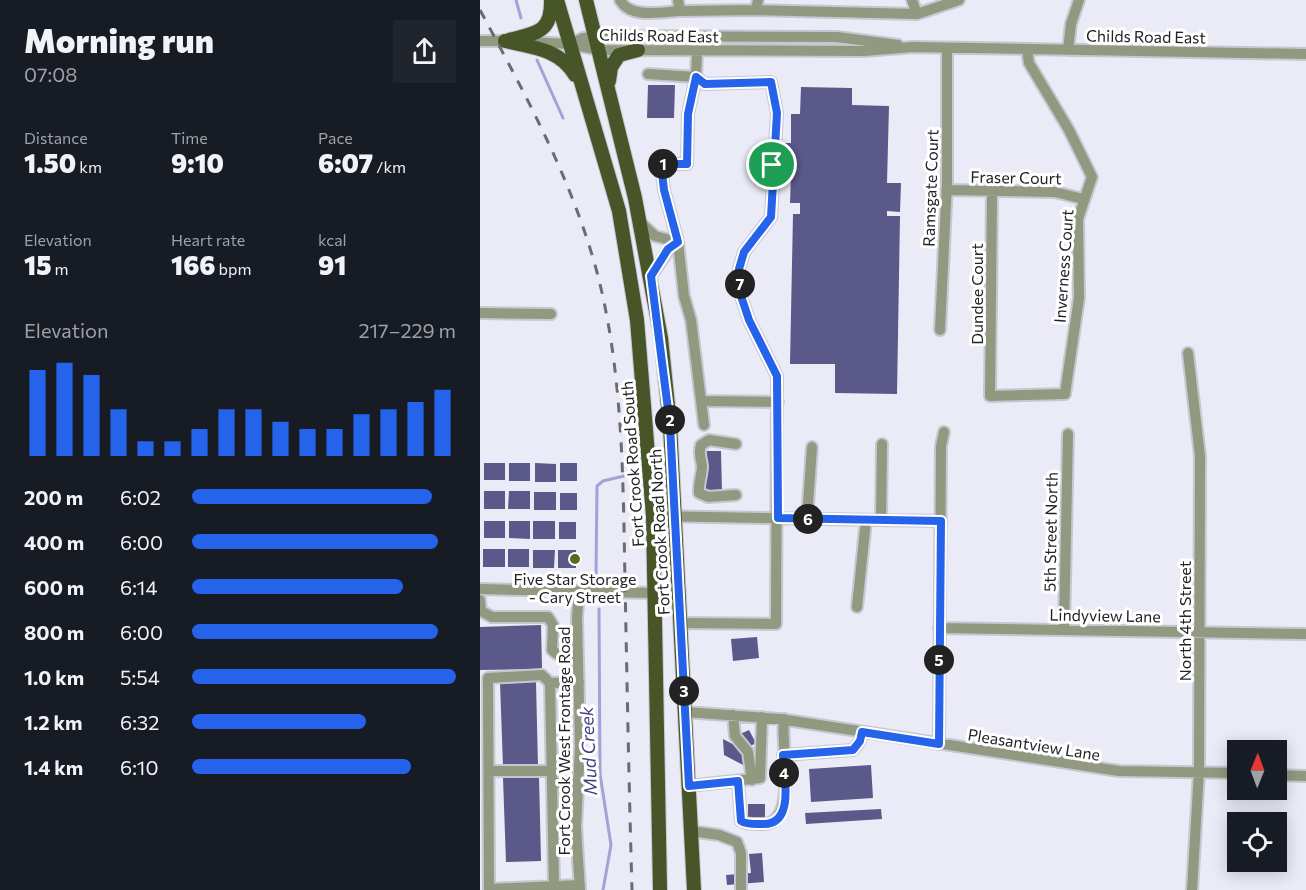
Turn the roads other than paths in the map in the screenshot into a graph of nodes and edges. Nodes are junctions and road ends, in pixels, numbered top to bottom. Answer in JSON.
{"nodes":[{"id":1,"x":551,"y":0,"type":"edge"},
{"id":2,"x":556,"y":0,"type":"edge"},
{"id":3,"x":586,"y":0,"type":"edge"},
{"id":4,"x":620,"y":0,"type":"edge"},
{"id":5,"x":912,"y":0,"type":"edge"},
{"id":6,"x":959,"y":0,"type":"edge"},
{"id":7,"x":1079,"y":0,"type":"edge"},
{"id":8,"x":757,"y":5,"type":"edge"},
{"id":9,"x":679,"y":6,"type":"edge"},
{"id":10,"x":917,"y":14,"type":"junction"},
{"id":11,"x":595,"y":36,"type":"junction"},
{"id":12,"x":480,"y":41,"type":"edge"},
{"id":13,"x":505,"y":41,"type":"junction"},
{"id":14,"x":570,"y":44,"type":"junction"},
{"id":15,"x":913,"y":47,"type":"junction"},
{"id":16,"x":947,"y":48,"type":"junction"},
{"id":17,"x":599,"y":50,"type":"junction"},
{"id":18,"x":638,"y":50,"type":"junction"},
{"id":19,"x":1027,"y":50,"type":"junction"},
{"id":20,"x":1068,"y":50,"type":"junction"},
{"id":21,"x":697,"y":51,"type":"junction"},
{"id":22,"x":1306,"y":54,"type":"edge"},
{"id":23,"x":648,"y":74,"type":"dead end"},
{"id":24,"x":696,"y":77,"type":"junction"},
{"id":25,"x":608,"y":86,"type":"junction"},
{"id":26,"x":585,"y":92,"type":"junction"},
{"id":27,"x":947,"y":190,"type":"junction"},
{"id":28,"x":992,"y":192,"type":"junction"},
{"id":29,"x":1083,"y":199,"type":"junction"},
{"id":30,"x":640,"y":222,"type":"junction"},
{"id":31,"x":676,"y":242,"type":"junction"},
{"id":32,"x":651,"y":276,"type":"junction"},
{"id":33,"x":480,"y":313,"type":"edge"},
{"id":34,"x":551,"y":314,"type":"dead end"},
{"id":35,"x":940,"y":330,"type":"dead end"},
{"id":36,"x":1188,"y":353,"type":"dead end"},
{"id":37,"x":1065,"y":394,"type":"joint"},
{"id":38,"x":701,"y":401,"type":"junction"},
{"id":39,"x":778,"y":402,"type":"junction"},
{"id":40,"x":704,"y":425,"type":"dead end"},
{"id":41,"x":944,"y":432,"type":"dead end"},
{"id":42,"x":1068,"y":434,"type":"dead end"},
{"id":43,"x":736,"y":444,"type":"dead end"},
{"id":44,"x":882,"y":444,"type":"dead end"},
{"id":45,"x":812,"y":447,"type":"dead end"},
{"id":46,"x":736,"y":495,"type":"dead end"},
{"id":47,"x":652,"y":516,"type":"junction"},
{"id":48,"x":675,"y":517,"type":"junction"},
{"id":49,"x":778,"y":518,"type":"junction"},
{"id":50,"x":807,"y":519,"type":"junction"},
{"id":51,"x":866,"y":520,"type":"junction"},
{"id":52,"x":880,"y":520,"type":"junction"},
{"id":53,"x":941,"y":521,"type":"junction"},
{"id":54,"x":480,"y":589,"type":"edge"},
{"id":55,"x":579,"y":591,"type":"junction"},
{"id":56,"x":655,"y":593,"type":"junction"},
{"id":57,"x":480,"y":600,"type":"edge"},
{"id":58,"x":857,"y":607,"type":"dead end"},
{"id":59,"x":681,"y":623,"type":"junction"},
{"id":60,"x":939,"y":628,"type":"junction"},
{"id":61,"x":1064,"y":630,"type":"junction"},
{"id":62,"x":1199,"y":632,"type":"junction"},
{"id":63,"x":1306,"y":634,"type":"edge"},
{"id":64,"x":578,"y":654,"type":"junction"},
{"id":65,"x":579,"y":682,"type":"junction"},
{"id":66,"x":550,"y":683,"type":"junction"},
{"id":67,"x":685,"y":712,"type":"junction"},
{"id":68,"x":733,"y":715,"type":"junction"},
{"id":69,"x":762,"y":717,"type":"junction"},
{"id":70,"x":784,"y":719,"type":"junction"},
{"id":71,"x":862,"y":732,"type":"junction"},
{"id":72,"x":939,"y":744,"type":"junction"},
{"id":73,"x":783,"y":755,"type":"junction"},
{"id":74,"x":489,"y":771,"type":"junction"},
{"id":75,"x":551,"y":771,"type":"junction"},
{"id":76,"x":1199,"y":771,"type":"junction"},
{"id":77,"x":1227,"y":772,"type":"edge"},
{"id":78,"x":1287,"y":775,"type":"edge"},
{"id":79,"x":1306,"y":776,"type":"edge"},
{"id":80,"x":752,"y":780,"type":"junction"},
{"id":81,"x":738,"y":781,"type":"junction"},
{"id":82,"x":552,"y":783,"type":"junction"},
{"id":83,"x":577,"y":783,"type":"junction"},
{"id":84,"x":689,"y":786,"type":"junction"},
{"id":85,"x":691,"y":831,"type":"junction"},
{"id":86,"x":554,"y":886,"type":"junction"},
{"id":87,"x":580,"y":888,"type":"edge"},
{"id":88,"x":660,"y":890,"type":"edge"},
{"id":89,"x":694,"y":890,"type":"edge"},
{"id":90,"x":741,"y":890,"type":"edge"},
{"id":91,"x":1192,"y":890,"type":"edge"}],
"edges":[{"from":1,"to":13,"type":"main road"},
{"from":2,"to":14,"type":"main road"},
{"from":3,"to":11,"type":"main road","name":"Fort Crook Road North"},
{"from":4,"to":9,"type":"street"},
{"from":5,"to":10,"type":"street"},
{"from":6,"to":10,"type":"street"},
{"from":7,"to":20,"type":"street"},
{"from":8,"to":9,"type":"street"},
{"from":8,"to":10,"type":"street"},
{"from":11,"to":14,"type":"street","name":"Childs Road East"},
{"from":11,"to":15,"type":"street","name":"Childs Road East"},
{"from":11,"to":17,"type":"main road","name":"Fort Crook Road North"},
{"from":12,"to":13,"type":"street"},
{"from":13,"to":14,"type":"street"},
{"from":13,"to":26,"type":"main road"},
{"from":14,"to":17,"type":"street","name":"Childs Road East"},
{"from":14,"to":26,"type":"main road","name":"Fort Crook Road South"},
{"from":15,"to":16,"type":"street","name":"Childs Road East"},
{"from":15,"to":21,"type":"street","name":"Childs Road East"},
{"from":16,"to":19,"type":"street","name":"Childs Road East"},
{"from":16,"to":27,"type":"street","name":"Ramsgate Court"},
{"from":17,"to":18,"type":"street","name":"Childs Road East"},
{"from":17,"to":25,"type":"main road","name":"Fort Crook Road North"},
{"from":18,"to":21,"type":"street","name":"Childs Road East"},
{"from":18,"to":25,"type":"main road"},
{"from":19,"to":20,"type":"street","name":"Childs Road East"},
{"from":19,"to":29,"type":"street","name":"Inverness Court"},
{"from":20,"to":22,"type":"street","name":"Childs Road East"},
{"from":21,"to":24,"type":"street"},
{"from":23,"to":24,"type":"street"},
{"from":24,"to":31,"type":"street"},
{"from":24,"to":39,"type":"street"},
{"from":25,"to":30,"type":"main road","name":"Fort Crook Road North"},
{"from":26,"to":47,"type":"main road","name":"Fort Crook Road South"},
{"from":27,"to":28,"type":"street","name":"Fraser Court"},
{"from":27,"to":35,"type":"street","name":"Ramsgate Court"},
{"from":28,"to":29,"type":"street","name":"Fraser Court"},
{"from":28,"to":37,"type":"street","name":"Dundee Court"},
{"from":29,"to":37,"type":"street","name":"Inverness Court"},
{"from":30,"to":31,"type":"street"},
{"from":30,"to":32,"type":"main road","name":"Fort Crook Road North"},
{"from":31,"to":32,"type":"street"},
{"from":31,"to":38,"type":"street"},
{"from":32,"to":48,"type":"main road","name":"Fort Crook Road North"},
{"from":33,"to":34,"type":"street"},
{"from":36,"to":62,"type":"street","name":"North 4th Street"},
{"from":38,"to":39,"type":"street"},
{"from":38,"to":40,"type":"street"},
{"from":39,"to":49,"type":"street"},
{"from":41,"to":53,"type":"street"},
{"from":42,"to":61,"type":"street","name":"5th Street North"},
{"from":43,"to":46,"type":"street"},
{"from":44,"to":52,"type":"street"},
{"from":45,"to":50,"type":"street"},
{"from":47,"to":48,"type":"street"},
{"from":47,"to":56,"type":"main road","name":"Fort Crook Road South"},
{"from":48,"to":49,"type":"street"},
{"from":48,"to":59,"type":"main road","name":"Fort Crook Road North"},
{"from":49,"to":50,"type":"street"},
{"from":49,"to":59,"type":"street"},
{"from":50,"to":51,"type":"street"},
{"from":51,"to":52,"type":"street"},
{"from":51,"to":58,"type":"street"},
{"from":52,"to":53,"type":"street"},
{"from":53,"to":60,"type":"street"},
{"from":54,"to":55,"type":"street"},
{"from":55,"to":56,"type":"street"},
{"from":55,"to":64,"type":"street","name":"Fort Crook West Frontage Road"},
{"from":56,"to":88,"type":"main road","name":"Fort Crook Road South"},
{"from":57,"to":64,"type":"street"},
{"from":59,"to":67,"type":"main road","name":"Fort Crook Road North"},
{"from":60,"to":61,"type":"street","name":"Lindyview Lane"},
{"from":60,"to":72,"type":"street"},
{"from":61,"to":62,"type":"street","name":"Lindyview Lane"},
{"from":62,"to":63,"type":"street","name":"Lindyview Lane"},
{"from":62,"to":76,"type":"street","name":"North 4th Street"},
{"from":64,"to":65,"type":"street","name":"Fort Crook West Frontage Road"},
{"from":65,"to":66,"type":"street"},
{"from":65,"to":83,"type":"street","name":"Fort Crook West Frontage Road"},
{"from":66,"to":74,"type":"street"},
{"from":66,"to":75,"type":"street"},
{"from":67,"to":68,"type":"street","name":"Pleasantview Lane"},
{"from":67,"to":84,"type":"main road","name":"Fort Crook Road North"},
{"from":68,"to":69,"type":"street","name":"Pleasantview Lane"},
{"from":68,"to":80,"type":"street"},
{"from":69,"to":70,"type":"street","name":"Pleasantview Lane"},
{"from":69,"to":80,"type":"street"},
{"from":70,"to":71,"type":"street","name":"Pleasantview Lane"},
{"from":70,"to":73,"type":"street"},
{"from":71,"to":72,"type":"street","name":"Pleasantview Lane"},
{"from":71,"to":73,"type":"street"},
{"from":72,"to":76,"type":"street","name":"Pleasantview Lane"},
{"from":73,"to":81,"type":"street"},
{"from":74,"to":75,"type":"street"},
{"from":74,"to":86,"type":"street"},
{"from":75,"to":82,"type":"street"},
{"from":76,"to":77,"type":"street","name":"Pleasantview Lane"},
{"from":76,"to":91,"type":"street","name":"North 4th Street"},
{"from":78,"to":79,"type":"street"},
{"from":80,"to":81,"type":"street"},
{"from":81,"to":84,"type":"street"},
{"from":82,"to":83,"type":"street"},
{"from":82,"to":86,"type":"street"},
{"from":83,"to":87,"type":"street","name":"Fort Crook West Frontage Road"},
{"from":84,"to":85,"type":"main road","name":"Fort Crook Road North"},
{"from":85,"to":89,"type":"main road","name":"Fort Crook Road North"},
{"from":85,"to":90,"type":"street"},
{"from":86,"to":87,"type":"street"}]}
